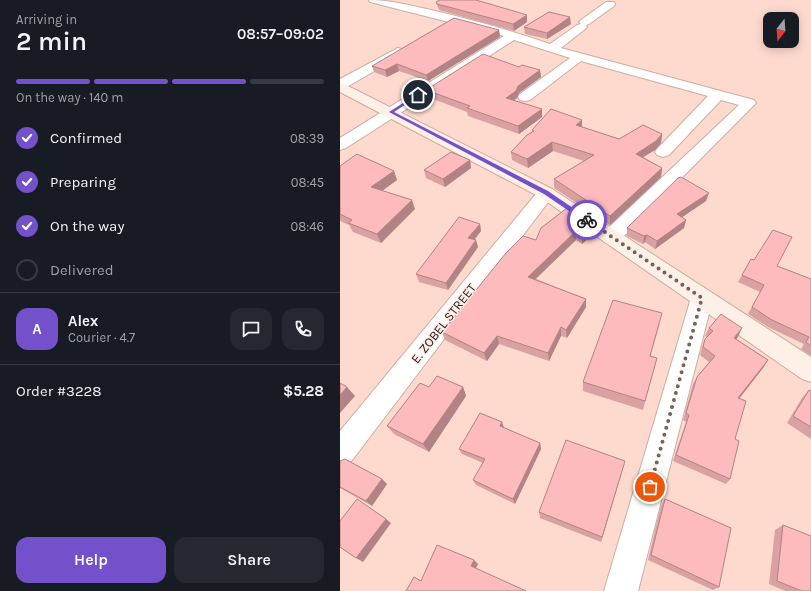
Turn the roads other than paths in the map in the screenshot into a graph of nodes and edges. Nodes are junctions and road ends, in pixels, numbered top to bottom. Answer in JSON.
{"nodes":[{"id":1,"x":374,"y":0,"type":"edge"},
{"id":2,"x":394,"y":2,"type":"edge"},
{"id":3,"x":610,"y":4,"type":"dead end"},
{"id":4,"x":454,"y":19,"type":"junction"},
{"id":5,"x":441,"y":26,"type":"edge"},
{"id":6,"x":512,"y":36,"type":"junction"},
{"id":7,"x":407,"y":46,"type":"edge"},
{"id":8,"x":552,"y":49,"type":"junction"},
{"id":9,"x":580,"y":56,"type":"junction"},
{"id":10,"x":340,"y":85,"type":"edge"},
{"id":11,"x":718,"y":94,"type":"junction"},
{"id":12,"x":525,"y":97,"type":"dead end"},
{"id":13,"x":391,"y":112,"type":"junction"},
{"id":14,"x":340,"y":145,"type":"edge"},
{"id":15,"x":663,"y":152,"type":"dead end"},
{"id":16,"x":546,"y":193,"type":"junction"},
{"id":17,"x":611,"y":237,"type":"junction"},
{"id":18,"x":702,"y":298,"type":"junction"},
{"id":19,"x":811,"y":371,"type":"edge"},
{"id":20,"x":340,"y":453,"type":"edge"},
{"id":21,"x":621,"y":591,"type":"edge"}],
"edges":[{"from":1,"to":2,"type":"street"},
{"from":2,"to":4,"type":"street"},
{"from":3,"to":8,"type":"street"},
{"from":4,"to":5,"type":"street"},
{"from":4,"to":6,"type":"street"},
{"from":6,"to":8,"type":"street"},
{"from":6,"to":13,"type":"street"},
{"from":7,"to":10,"type":"street"},
{"from":8,"to":9,"type":"street"},
{"from":9,"to":11,"type":"street"},
{"from":9,"to":12,"type":"street"},
{"from":10,"to":13,"type":"main road"},
{"from":11,"to":15,"type":"street"},
{"from":11,"to":17,"type":"street"},
{"from":13,"to":14,"type":"street"},
{"from":13,"to":16,"type":"main road"},
{"from":16,"to":17,"type":"main road"},
{"from":16,"to":20,"type":"street","name":"E. ZOBEL STREET"},
{"from":17,"to":18,"type":"main road"},
{"from":18,"to":19,"type":"main road"},
{"from":18,"to":21,"type":"street"}]}
